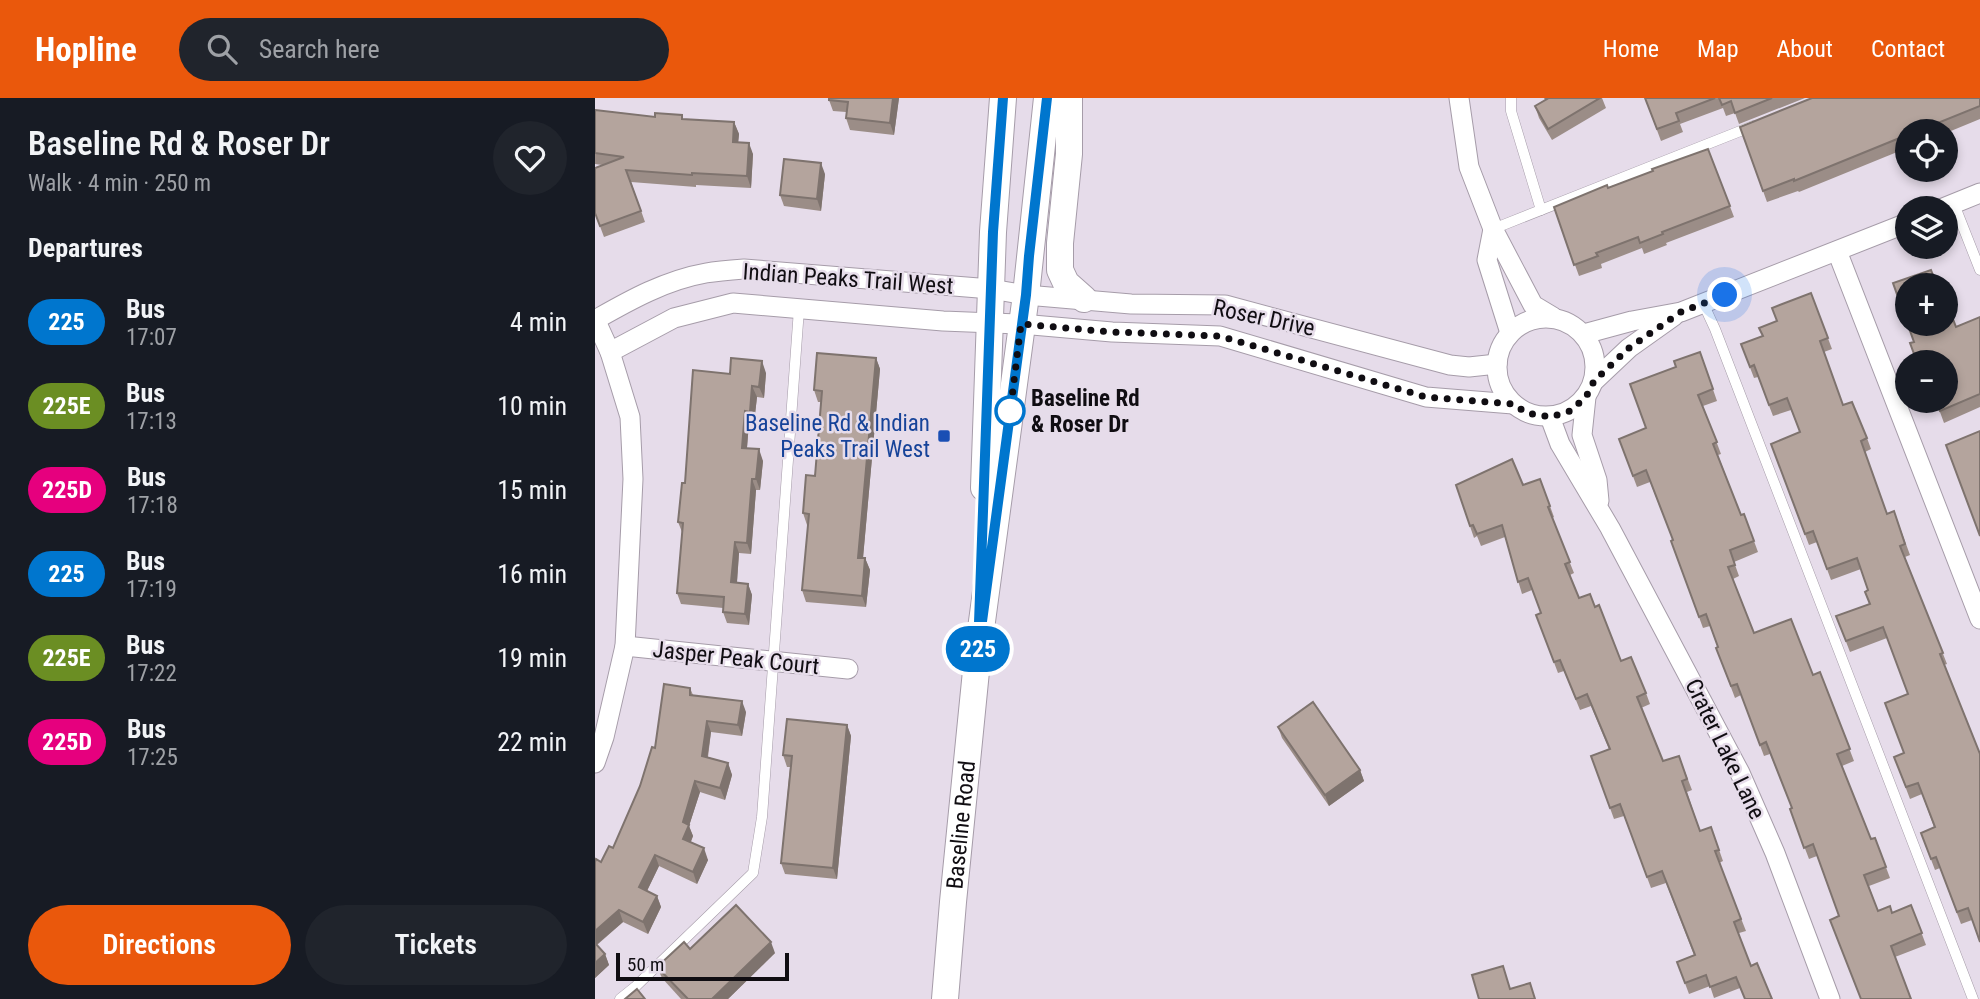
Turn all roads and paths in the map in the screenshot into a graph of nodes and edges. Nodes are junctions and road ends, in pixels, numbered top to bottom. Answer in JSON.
{"nodes":[{"id":1,"x":1003,"y":98,"type":"edge"},
{"id":2,"x":1047,"y":98,"type":"edge"},
{"id":3,"x":1069,"y":98,"type":"edge"},
{"id":4,"x":1459,"y":98,"type":"edge"},
{"id":5,"x":1511,"y":98,"type":"edge"},
{"id":6,"x":1764,"y":122,"type":"edge"},
{"id":7,"x":1980,"y":193,"type":"edge"},
{"id":8,"x":1958,"y":202,"type":"edge"},
{"id":9,"x":1541,"y":210,"type":"junction"},
{"id":10,"x":1958,"y":225,"type":"edge"},
{"id":11,"x":1895,"y":228,"type":"edge"},
{"id":12,"x":1493,"y":229,"type":"junction"},
{"id":13,"x":1837,"y":251,"type":"junction"},
{"id":14,"x":1980,"y":270,"type":"edge"},
{"id":15,"x":991,"y":289,"type":"junction"},
{"id":16,"x":1026,"y":295,"type":"junction"},
{"id":17,"x":1084,"y":299,"type":"junction"},
{"id":18,"x":1703,"y":303,"type":"junction"},
{"id":19,"x":799,"y":309,"type":"junction"},
{"id":20,"x":1681,"y":312,"type":"junction"},
{"id":21,"x":1553,"y":317,"type":"junction"},
{"id":22,"x":595,"y":319,"type":"edge"},
{"id":23,"x":991,"y":324,"type":"junction"},
{"id":24,"x":1021,"y":324,"type":"junction"},
{"id":25,"x":1510,"y":333,"type":"junction"},
{"id":26,"x":1584,"y":334,"type":"junction"},
{"id":27,"x":610,"y":352,"type":"junction"},
{"id":28,"x":1497,"y":364,"type":"junction"},
{"id":29,"x":1590,"y":389,"type":"junction"},
{"id":30,"x":1513,"y":404,"type":"junction"},
{"id":31,"x":1550,"y":417,"type":"junction"},
{"id":32,"x":1599,"y":509,"type":"junction"},
{"id":33,"x":1980,"y":619,"type":"edge"},
{"id":34,"x":625,"y":646,"type":"junction"},
{"id":35,"x":978,"y":651,"type":"junction"},
{"id":36,"x":772,"y":662,"type":"junction"},
{"id":37,"x":848,"y":669,"type":"dead end"},
{"id":38,"x":595,"y":763,"type":"edge"},
{"id":39,"x":619,"y":999,"type":"edge"},
{"id":40,"x":945,"y":999,"type":"edge"},
{"id":41,"x":1830,"y":999,"type":"edge"},
{"id":42,"x":1972,"y":999,"type":"edge"}],
"edges":[{"from":1,"to":15,"type":"main road","name":"Baseline Road"},
{"from":2,"to":16,"type":"main road","name":"Baseline Road"},
{"from":3,"to":17,"type":"main road"},
{"from":4,"to":12,"type":"street"},
{"from":5,"to":9,"type":"lane"},
{"from":6,"to":9,"type":"lane"},
{"from":7,"to":8,"type":"street"},
{"from":9,"to":12,"type":"lane"},
{"from":10,"to":14,"type":"lane"},
{"from":11,"to":13,"type":"street"},
{"from":12,"to":21,"type":"street"},
{"from":12,"to":25,"type":"street"},
{"from":13,"to":18,"type":"street"},
{"from":13,"to":33,"type":"street"},
{"from":15,"to":16,"type":"street","name":"Indian Peaks Trail West"},
{"from":15,"to":22,"type":"street","name":"Indian Peaks Trail West"},
{"from":15,"to":23,"type":"main road","name":"Baseline Road"},
{"from":16,"to":17,"type":"street","name":"Roser Drive"},
{"from":16,"to":24,"type":"main road","name":"Baseline Road"},
{"from":17,"to":28,"type":"street","name":"Roser Drive"},
{"from":18,"to":20,"type":"street"},
{"from":18,"to":42,"type":"lane"},
{"from":19,"to":23,"type":"street","name":"Indian Peaks Trail West"},
{"from":19,"to":27,"type":"street","name":"Indian Peaks Trail West"},
{"from":19,"to":36,"type":"lane"},
{"from":20,"to":26,"type":"street"},
{"from":20,"to":29,"type":"street"},
{"from":21,"to":25,"type":"street"},
{"from":21,"to":26,"type":"street"},
{"from":22,"to":27,"type":"street","name":"Indian Peaks Trail West"},
{"from":23,"to":24,"type":"street","name":"Roser Drive"},
{"from":23,"to":35,"type":"main road","name":"Baseline Road"},
{"from":24,"to":30,"type":"street","name":"Roser Drive"},
{"from":24,"to":35,"type":"main road","name":"Baseline Road"},
{"from":25,"to":28,"type":"street"},
{"from":26,"to":29,"type":"street"},
{"from":27,"to":34,"type":"street","name":"Indian Peaks Trail West"},
{"from":28,"to":30,"type":"street"},
{"from":29,"to":31,"type":"street"},
{"from":29,"to":32,"type":"street","name":"Crater Lake Lane"},
{"from":30,"to":31,"type":"street"},
{"from":31,"to":32,"type":"street","name":"Crater Lake Lane"},
{"from":32,"to":41,"type":"street","name":"Crater Lake Lane"},
{"from":34,"to":36,"type":"street","name":"Jasper Peak Court"},
{"from":34,"to":38,"type":"street","name":"Indian Peaks Trail West"},
{"from":35,"to":40,"type":"main road","name":"Baseline Road"},
{"from":36,"to":37,"type":"street","name":"Jasper Peak Court"},
{"from":36,"to":39,"type":"lane"}]}
